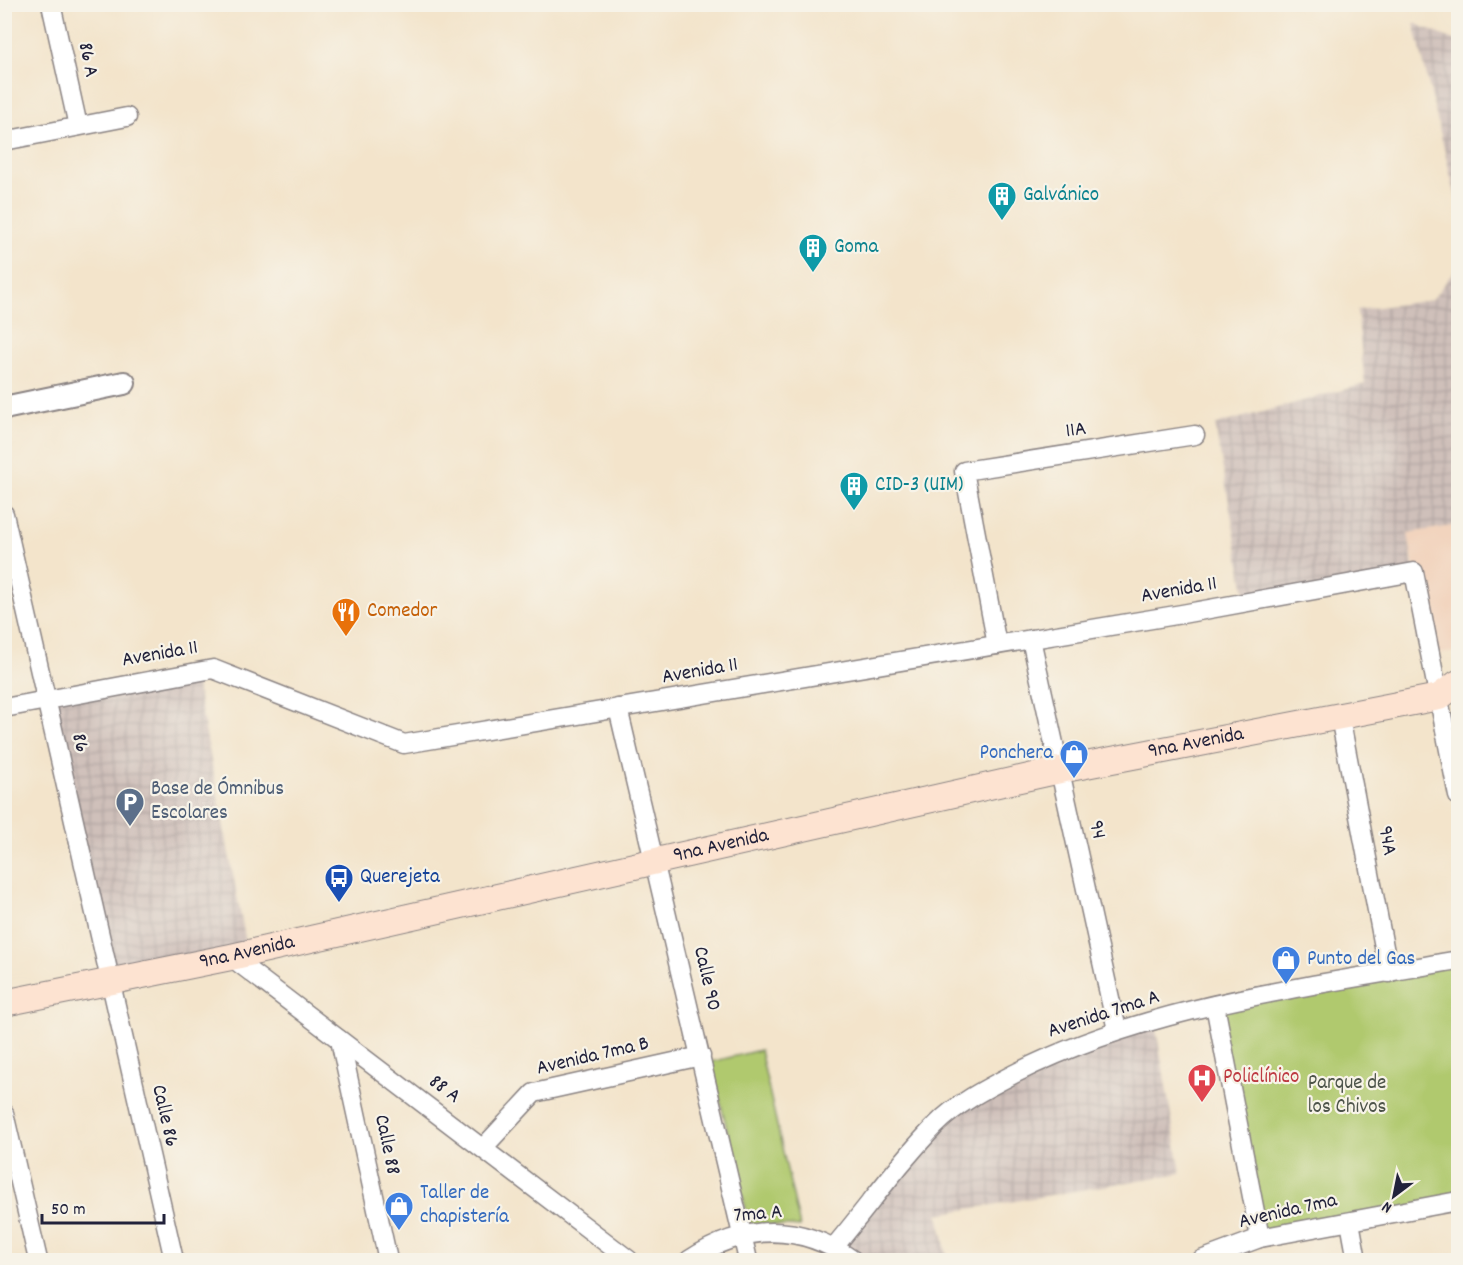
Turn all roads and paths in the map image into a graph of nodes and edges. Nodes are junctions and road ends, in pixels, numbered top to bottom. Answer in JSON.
{"nodes":[{"id":1,"x":51,"y":4,"type":"edge"},
{"id":2,"x":127,"y":117,"type":"dead end"},
{"id":3,"x":78,"y":126,"type":"junction"},
{"id":4,"x":4,"y":141,"type":"edge"},
{"id":5,"x":124,"y":383,"type":"dead end"},
{"id":6,"x":4,"y":408,"type":"edge"},
{"id":7,"x":1195,"y":435,"type":"dead end"},
{"id":8,"x":4,"y":514,"type":"edge"},
{"id":9,"x":1031,"y":639,"type":"junction"},
{"id":10,"x":997,"y":645,"type":"junction"},
{"id":11,"x":1452,"y":694,"type":"edge"},
{"id":12,"x":46,"y":699,"type":"junction"},
{"id":13,"x":4,"y":708,"type":"edge"},
{"id":14,"x":618,"y":708,"type":"junction"},
{"id":15,"x":1340,"y":717,"type":"junction"},
{"id":16,"x":1060,"y":770,"type":"junction"},
{"id":17,"x":1458,"y":796,"type":"edge"},
{"id":18,"x":655,"y":862,"type":"junction"},
{"id":19,"x":231,"y":957,"type":"junction"},
{"id":20,"x":1458,"y":960,"type":"edge"},
{"id":21,"x":1389,"y":973,"type":"junction"},
{"id":22,"x":110,"y":981,"type":"junction"},
{"id":23,"x":4,"y":1003,"type":"edge"},
{"id":24,"x":1215,"y":1005,"type":"junction"},
{"id":25,"x":1117,"y":1030,"type":"junction"},
{"id":26,"x":340,"y":1040,"type":"junction"},
{"id":27,"x":701,"y":1056,"type":"junction"},
{"id":28,"x":4,"y":1113,"type":"edge"},
{"id":29,"x":483,"y":1148,"type":"junction"},
{"id":30,"x":1458,"y":1202,"type":"edge"},
{"id":31,"x":1350,"y":1222,"type":"junction"},
{"id":32,"x":742,"y":1235,"type":"junction"},
{"id":33,"x":1260,"y":1238,"type":"junction"},
{"id":34,"x":834,"y":1247,"type":"junction"},
{"id":35,"x":38,"y":1260,"type":"edge"},
{"id":36,"x":174,"y":1260,"type":"edge"},
{"id":37,"x":384,"y":1260,"type":"edge"},
{"id":38,"x":629,"y":1260,"type":"edge"},
{"id":39,"x":689,"y":1260,"type":"edge"},
{"id":40,"x":748,"y":1260,"type":"edge"},
{"id":41,"x":853,"y":1260,"type":"edge"},
{"id":42,"x":1201,"y":1260,"type":"edge"},
{"id":43,"x":1357,"y":1260,"type":"edge"}],
"edges":[{"from":1,"to":3,"type":"street","name":"86 A"},
{"from":2,"to":3,"type":"street"},
{"from":3,"to":4,"type":"street"},
{"from":5,"to":6,"type":"street"},
{"from":7,"to":10,"type":"street","name":"11A"},
{"from":8,"to":12,"type":"street","name":"86"},
{"from":9,"to":10,"type":"street","name":"Avenida 11"},
{"from":9,"to":11,"type":"street","name":"Avenida 11"},
{"from":9,"to":16,"type":"street","name":"94"},
{"from":10,"to":14,"type":"street","name":"Avenida 11"},
{"from":11,"to":15,"type":"main road","name":"9na Avenida"},
{"from":11,"to":17,"type":"street"},
{"from":12,"to":13,"type":"street","name":"Avenida 11"},
{"from":12,"to":14,"type":"street","name":"Avenida 11"},
{"from":12,"to":22,"type":"street","name":"86"},
{"from":14,"to":18,"type":"street","name":"Calle 90"},
{"from":15,"to":16,"type":"main road","name":"9na Avenida"},
{"from":15,"to":21,"type":"street","name":"94A"},
{"from":16,"to":18,"type":"main road","name":"9na Avenida"},
{"from":16,"to":25,"type":"street","name":"94"},
{"from":18,"to":19,"type":"main road","name":"9na Avenida"},
{"from":18,"to":27,"type":"street","name":"Calle 90"},
{"from":19,"to":22,"type":"main road","name":"9na Avenida"},
{"from":19,"to":26,"type":"street","name":"88 A"},
{"from":20,"to":21,"type":"street","name":"Avenida 7ma A"},
{"from":21,"to":24,"type":"street","name":"Avenida 7ma A"},
{"from":22,"to":23,"type":"main road","name":"9na Avenida"},
{"from":22,"to":36,"type":"street","name":"Calle 86"},
{"from":24,"to":25,"type":"street","name":"Avenida 7ma A"},
{"from":24,"to":33,"type":"street"},
{"from":25,"to":34,"type":"street","name":"Avenida 7ma A"},
{"from":26,"to":29,"type":"street","name":"88 A"},
{"from":26,"to":37,"type":"street","name":"Calle 88"},
{"from":27,"to":29,"type":"street","name":"Avenida 7ma B"},
{"from":27,"to":32,"type":"street","name":"Calle 90"},
{"from":28,"to":35,"type":"street"},
{"from":29,"to":38,"type":"street","name":"88 A"},
{"from":30,"to":31,"type":"street","name":"Avenida 7ma"},
{"from":31,"to":33,"type":"street","name":"Avenida 7ma"},
{"from":31,"to":43,"type":"street"},
{"from":32,"to":34,"type":"street","name":"7ma A"},
{"from":32,"to":39,"type":"street","name":"7ma A"},
{"from":32,"to":40,"type":"street","name":"Calle 90"},
{"from":33,"to":42,"type":"street","name":"Avenida 7ma"},
{"from":34,"to":41,"type":"street","name":"7ma A"}]}
